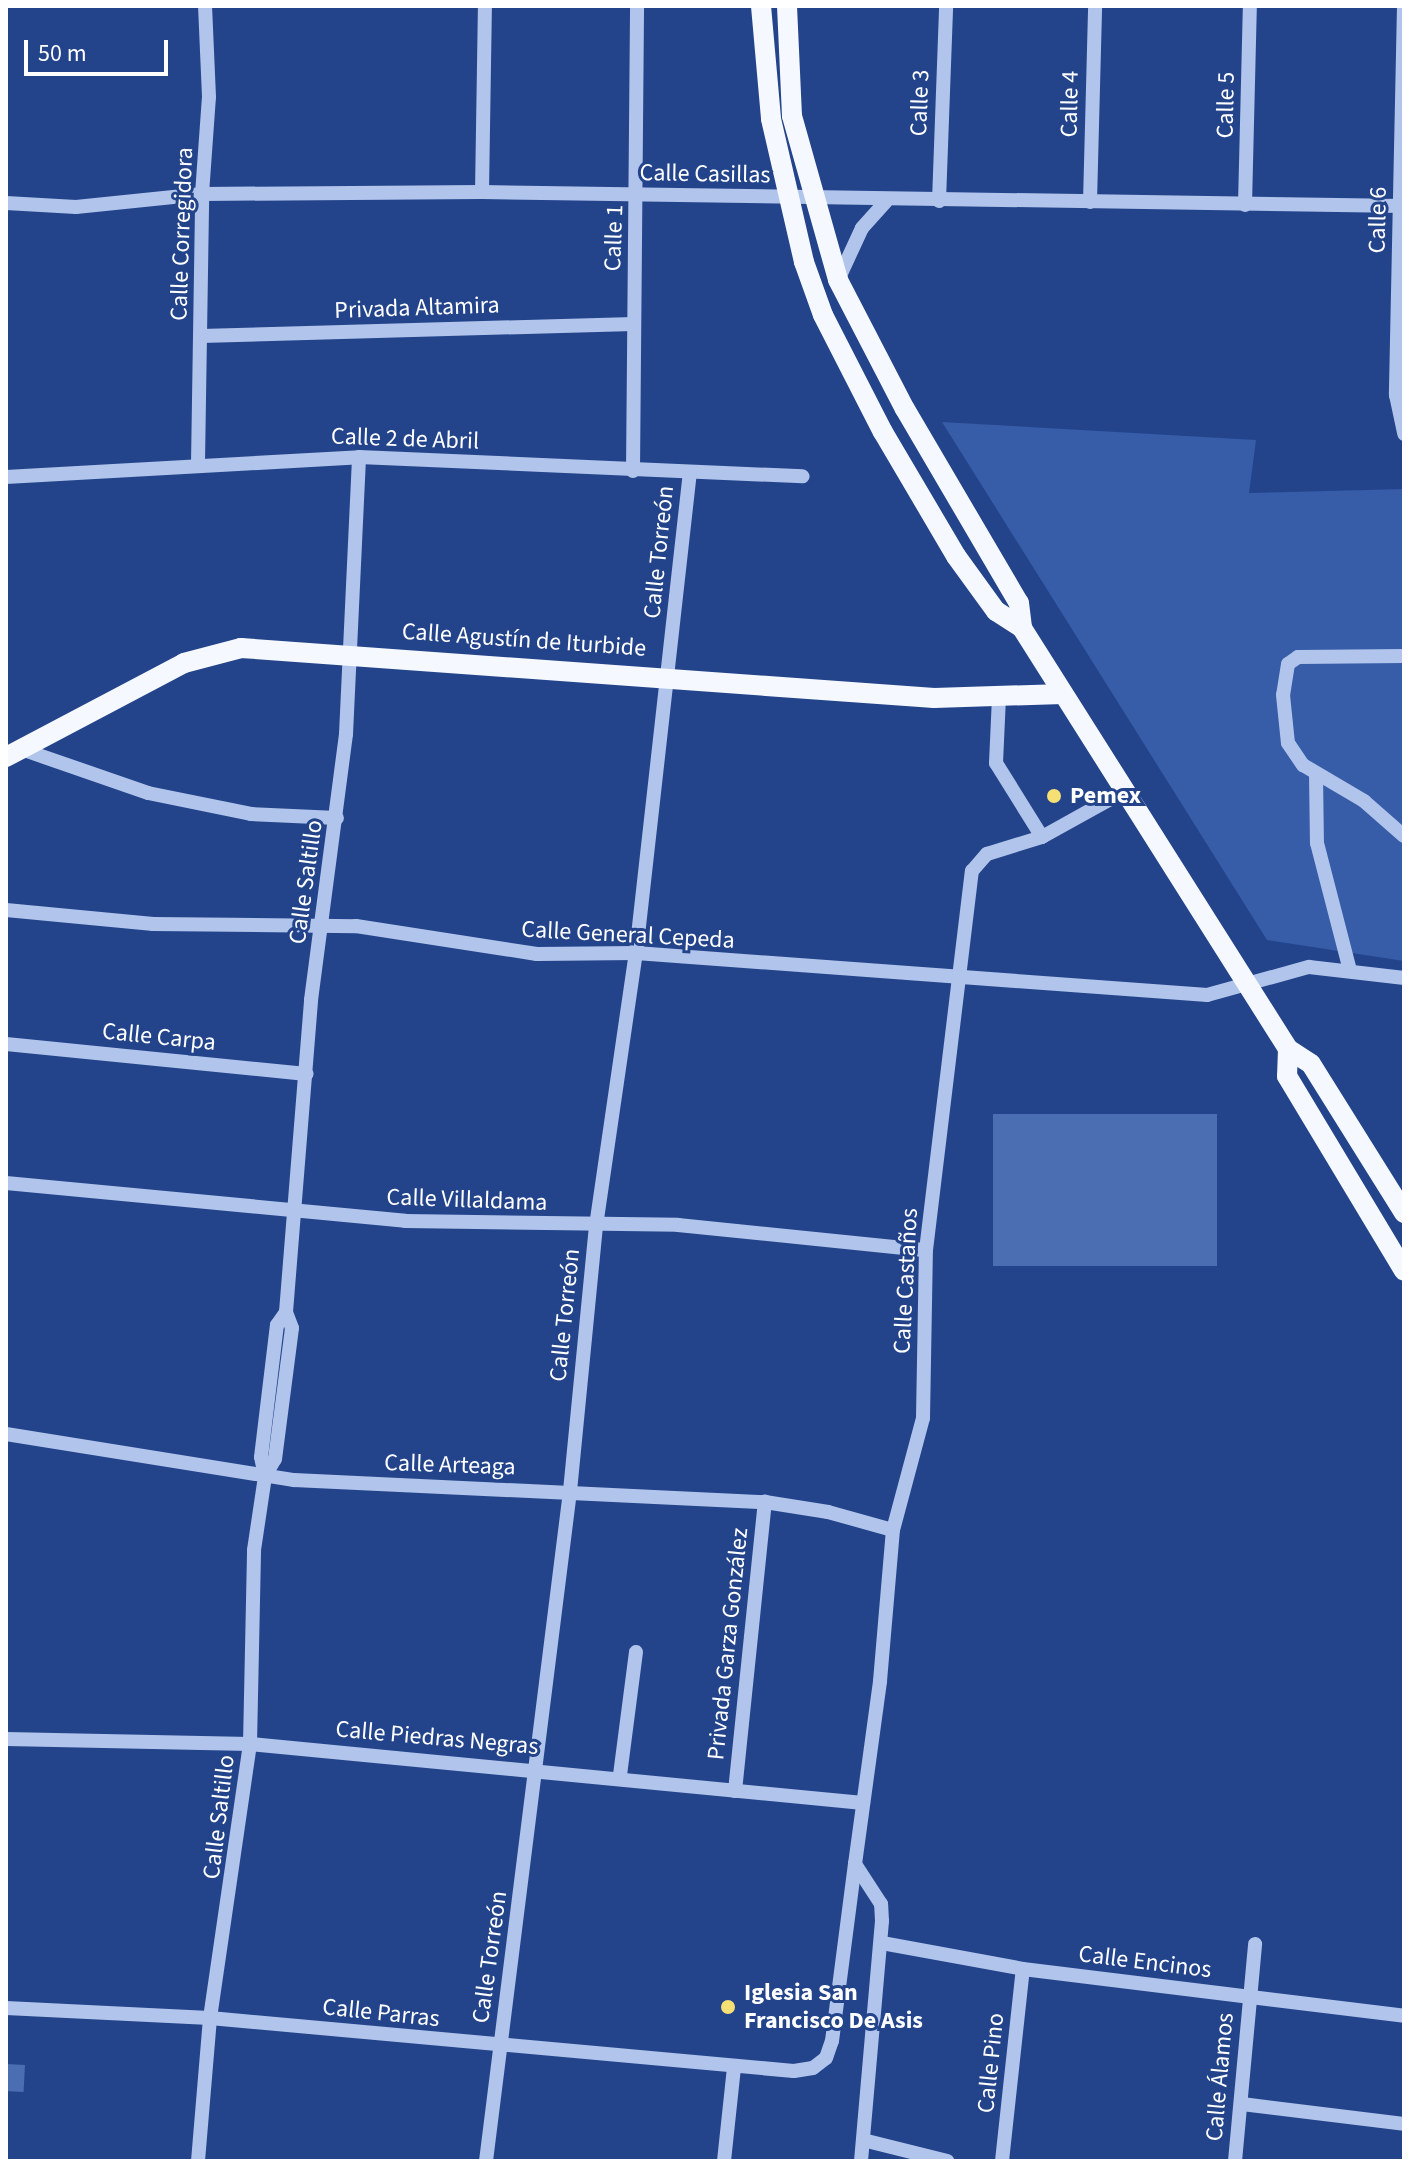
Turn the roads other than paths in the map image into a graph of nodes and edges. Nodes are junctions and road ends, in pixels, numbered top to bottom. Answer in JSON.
{"nodes":[{"id":1,"x":205,"y":6,"type":"edge"},
{"id":2,"x":485,"y":6,"type":"edge"},
{"id":3,"x":637,"y":6,"type":"edge"},
{"id":4,"x":761,"y":6,"type":"edge"},
{"id":5,"x":787,"y":6,"type":"edge"},
{"id":6,"x":946,"y":6,"type":"edge"},
{"id":7,"x":1095,"y":6,"type":"edge"},
{"id":8,"x":1250,"y":6,"type":"edge"},
{"id":9,"x":1404,"y":6,"type":"edge"},
{"id":10,"x":482,"y":192,"type":"junction"},
{"id":11,"x":202,"y":194,"type":"junction"},
{"id":12,"x":638,"y":195,"type":"junction"},
{"id":13,"x":787,"y":197,"type":"junction"},
{"id":14,"x":813,"y":199,"type":"junction"},
{"id":15,"x":886,"y":201,"type":"junction"},
{"id":16,"x":939,"y":201,"type":"junction"},
{"id":17,"x":1090,"y":202,"type":"junction"},
{"id":18,"x":6,"y":203,"type":"edge"},
{"id":19,"x":1245,"y":205,"type":"junction"},
{"id":20,"x":1402,"y":206,"type":"edge"},
{"id":21,"x":838,"y":280,"type":"junction"},
{"id":22,"x":634,"y":324,"type":"junction"},
{"id":23,"x":201,"y":336,"type":"junction"},
{"id":24,"x":1404,"y":434,"type":"edge"},
{"id":25,"x":359,"y":457,"type":"junction"},
{"id":26,"x":198,"y":463,"type":"junction"},
{"id":27,"x":633,"y":471,"type":"junction"},
{"id":28,"x":690,"y":473,"type":"junction"},
{"id":29,"x":803,"y":476,"type":"dead end"},
{"id":30,"x":6,"y":477,"type":"edge"},
{"id":31,"x":1022,"y":628,"type":"junction"},
{"id":32,"x":349,"y":652,"type":"junction"},
{"id":33,"x":1404,"y":656,"type":"edge"},
{"id":34,"x":667,"y":677,"type":"junction"},
{"id":35,"x":1063,"y":694,"type":"junction"},
{"id":36,"x":999,"y":697,"type":"junction"},
{"id":37,"x":15,"y":754,"type":"edge"},
{"id":38,"x":1316,"y":774,"type":"junction"},
{"id":39,"x":1125,"y":791,"type":"junction"},
{"id":40,"x":337,"y":818,"type":"junction"},
{"id":41,"x":1404,"y":836,"type":"edge"},
{"id":42,"x":1042,"y":837,"type":"junction"},
{"id":43,"x":6,"y":910,"type":"edge"},
{"id":44,"x":322,"y":926,"type":"junction"},
{"id":45,"x":636,"y":953,"type":"junction"},
{"id":46,"x":1350,"y":971,"type":"junction"},
{"id":47,"x":1404,"y":978,"type":"edge"},
{"id":48,"x":960,"y":979,"type":"junction"},
{"id":49,"x":1249,"y":987,"type":"junction"},
{"id":50,"x":6,"y":1044,"type":"edge"},
{"id":51,"x":1288,"y":1049,"type":"junction"},
{"id":52,"x":307,"y":1074,"type":"junction"},
{"id":53,"x":6,"y":1183,"type":"edge"},
{"id":54,"x":296,"y":1211,"type":"junction"},
{"id":55,"x":1404,"y":1213,"type":"edge"},
{"id":56,"x":596,"y":1226,"type":"junction"},
{"id":57,"x":926,"y":1250,"type":"junction"},
{"id":58,"x":1404,"y":1271,"type":"edge"},
{"id":59,"x":6,"y":1434,"type":"edge"},
{"id":60,"x":265,"y":1476,"type":"junction"},
{"id":61,"x":570,"y":1491,"type":"junction"},
{"id":62,"x":765,"y":1502,"type":"junction"},
{"id":63,"x":893,"y":1530,"type":"junction"},
{"id":64,"x":636,"y":1652,"type":"dead end"},
{"id":65,"x":6,"y":1739,"type":"edge"},
{"id":66,"x":250,"y":1744,"type":"junction"},
{"id":67,"x":537,"y":1769,"type":"junction"},
{"id":68,"x":620,"y":1775,"type":"junction"},
{"id":69,"x":735,"y":1791,"type":"junction"},
{"id":70,"x":863,"y":1803,"type":"junction"},
{"id":71,"x":855,"y":1864,"type":"junction"},
{"id":72,"x":882,"y":1943,"type":"junction"},
{"id":73,"x":1255,"y":1944,"type":"dead end"},
{"id":74,"x":1023,"y":1969,"type":"junction"},
{"id":75,"x":1249,"y":1998,"type":"junction"},
{"id":76,"x":6,"y":2008,"type":"edge"},
{"id":77,"x":1404,"y":2016,"type":"edge"},
{"id":78,"x":210,"y":2018,"type":"junction"},
{"id":79,"x":832,"y":2041,"type":"joint"},
{"id":80,"x":500,"y":2047,"type":"junction"},
{"id":81,"x":734,"y":2068,"type":"junction"},
{"id":82,"x":1242,"y":2104,"type":"junction"},
{"id":83,"x":1404,"y":2124,"type":"edge"},
{"id":84,"x":863,"y":2140,"type":"junction"},
{"id":85,"x":198,"y":2161,"type":"edge"},
{"id":86,"x":486,"y":2161,"type":"edge"},
{"id":87,"x":724,"y":2161,"type":"edge"},
{"id":88,"x":861,"y":2161,"type":"edge"},
{"id":89,"x":947,"y":2161,"type":"edge"},
{"id":90,"x":1002,"y":2161,"type":"edge"},
{"id":91,"x":1235,"y":2161,"type":"edge"}],
"edges":[{"from":1,"to":11,"type":"street","name":"Calle Corregidora"},
{"from":2,"to":10,"type":"street"},
{"from":3,"to":12,"type":"street","name":"Calle 1"},
{"from":4,"to":13,"type":"main road"},
{"from":5,"to":14,"type":"main road"},
{"from":6,"to":16,"type":"street","name":"Calle 3"},
{"from":7,"to":17,"type":"street","name":"Calle 4"},
{"from":8,"to":19,"type":"street","name":"Calle 5"},
{"from":9,"to":20,"type":"street","name":"Calle 6"},
{"from":10,"to":11,"type":"street","name":"Calle Casillas"},
{"from":10,"to":12,"type":"street","name":"Calle Casillas"},
{"from":11,"to":18,"type":"street","name":"Calle Casillas"},
{"from":11,"to":23,"type":"street","name":"Calle Corregidora"},
{"from":12,"to":13,"type":"street","name":"Calle Casillas"},
{"from":12,"to":22,"type":"street","name":"Calle 1"},
{"from":13,"to":14,"type":"street","name":"Calle Casillas"},
{"from":13,"to":31,"type":"main road"},
{"from":14,"to":15,"type":"street","name":"Calle Casillas"},
{"from":14,"to":21,"type":"main road"},
{"from":15,"to":16,"type":"street","name":"Calle Casillas"},
{"from":15,"to":21,"type":"street"},
{"from":16,"to":17,"type":"street","name":"Calle Casillas"},
{"from":17,"to":19,"type":"street","name":"Calle Casillas"},
{"from":19,"to":20,"type":"street","name":"Calle Casillas"},
{"from":20,"to":24,"type":"street","name":"Calle 6"},
{"from":21,"to":31,"type":"main road"},
{"from":22,"to":23,"type":"street","name":"Privada Altamira"},
{"from":22,"to":27,"type":"street","name":"Calle 1"},
{"from":23,"to":26,"type":"street","name":"Calle Corregidora"},
{"from":25,"to":26,"type":"street","name":"Calle 2 de Abril"},
{"from":25,"to":27,"type":"street","name":"Calle 2 de Abril"},
{"from":25,"to":32,"type":"street","name":"Calle Saltillo"},
{"from":26,"to":30,"type":"street","name":"Calle 2 de Abril"},
{"from":27,"to":28,"type":"street","name":"Calle 2 de Abril"},
{"from":28,"to":29,"type":"street","name":"Calle 2 de Abril"},
{"from":28,"to":34,"type":"street","name":"Calle Torreón"},
{"from":31,"to":35,"type":"main road"},
{"from":32,"to":34,"type":"main road","name":"Calle Agustín de Iturbide"},
{"from":32,"to":37,"type":"main road","name":"Calle Agustín de Iturbide"},
{"from":32,"to":40,"type":"street","name":"Calle Saltillo"},
{"from":33,"to":38,"type":"street"},
{"from":34,"to":36,"type":"main road","name":"Calle Agustín de Iturbide"},
{"from":34,"to":45,"type":"street","name":"Calle Torreón"},
{"from":35,"to":36,"type":"main road","name":"Calle Agustín de Iturbide"},
{"from":35,"to":39,"type":"main road"},
{"from":36,"to":42,"type":"street"},
{"from":37,"to":40,"type":"street"},
{"from":38,"to":41,"type":"street"},
{"from":38,"to":46,"type":"street"},
{"from":39,"to":42,"type":"street","name":"Calle Castaños"},
{"from":39,"to":49,"type":"main road"},
{"from":40,"to":44,"type":"street","name":"Calle Saltillo"},
{"from":42,"to":48,"type":"street","name":"Calle Castaños"},
{"from":43,"to":44,"type":"street","name":"Calle General Cepeda"},
{"from":44,"to":45,"type":"street","name":"Calle General Cepeda"},
{"from":44,"to":52,"type":"street","name":"Calle Saltillo"},
{"from":45,"to":48,"type":"street","name":"Calle General Cepeda"},
{"from":45,"to":56,"type":"street","name":"Calle Torreón"},
{"from":46,"to":47,"type":"street","name":"Calle General Cepeda"},
{"from":46,"to":49,"type":"street","name":"Calle General Cepeda"},
{"from":48,"to":49,"type":"street","name":"Calle General Cepeda"},
{"from":48,"to":57,"type":"street","name":"Calle Castaños"},
{"from":49,"to":51,"type":"main road"},
{"from":50,"to":52,"type":"street","name":"Calle Carpa"},
{"from":51,"to":55,"type":"main road"},
{"from":51,"to":58,"type":"main road"},
{"from":52,"to":54,"type":"street","name":"Calle Saltillo"},
{"from":53,"to":54,"type":"street","name":"Calle Villaldama"},
{"from":54,"to":56,"type":"street","name":"Calle Villaldama"},
{"from":54,"to":60,"type":"street","name":"Calle Saltillo"},
{"from":56,"to":57,"type":"street","name":"Calle Villaldama"},
{"from":56,"to":61,"type":"street","name":"Calle Torreón"},
{"from":57,"to":63,"type":"street","name":"Calle Castaños"},
{"from":59,"to":60,"type":"street","name":"Calle Arteaga"},
{"from":60,"to":61,"type":"street","name":"Calle Arteaga"},
{"from":60,"to":66,"type":"street","name":"Calle Saltillo"},
{"from":61,"to":62,"type":"street","name":"Calle Arteaga"},
{"from":61,"to":67,"type":"street","name":"Calle Torreón"},
{"from":62,"to":63,"type":"street","name":"Calle Arteaga"},
{"from":62,"to":69,"type":"street","name":"Privada Garza González"},
{"from":63,"to":70,"type":"street","name":"Calle Castaños"},
{"from":64,"to":68,"type":"street"},
{"from":65,"to":66,"type":"street","name":"Calle Piedras Negras"},
{"from":66,"to":67,"type":"street","name":"Calle Piedras Negras"},
{"from":66,"to":78,"type":"street","name":"Calle Saltillo"},
{"from":67,"to":68,"type":"street","name":"Calle Piedras Negras"},
{"from":67,"to":80,"type":"street","name":"Calle Torreón"},
{"from":68,"to":69,"type":"street","name":"Calle Piedras Negras"},
{"from":69,"to":70,"type":"street","name":"Calle Piedras Negras"},
{"from":70,"to":71,"type":"street","name":"Calle Castaños"},
{"from":71,"to":72,"type":"street"},
{"from":71,"to":79,"type":"street","name":"Calle Castaños"},
{"from":72,"to":74,"type":"street","name":"Calle Encinos"},
{"from":72,"to":84,"type":"street"},
{"from":73,"to":75,"type":"street","name":"Calle Álamos"},
{"from":74,"to":75,"type":"street","name":"Calle Encinos"},
{"from":74,"to":90,"type":"street","name":"Calle Pino"},
{"from":75,"to":77,"type":"street","name":"Calle Encinos"},
{"from":75,"to":82,"type":"street","name":"Calle Álamos"},
{"from":76,"to":78,"type":"street","name":"Calle Parras"},
{"from":78,"to":80,"type":"street","name":"Calle Parras"},
{"from":78,"to":85,"type":"street","name":"Calle Saltillo"},
{"from":79,"to":81,"type":"street","name":"Calle Parras"},
{"from":80,"to":81,"type":"street","name":"Calle Parras"},
{"from":80,"to":86,"type":"street","name":"Calle Torreón"},
{"from":81,"to":87,"type":"street"},
{"from":82,"to":83,"type":"street"},
{"from":82,"to":91,"type":"street","name":"Calle Álamos"},
{"from":84,"to":88,"type":"street"},
{"from":84,"to":89,"type":"street"}]}
